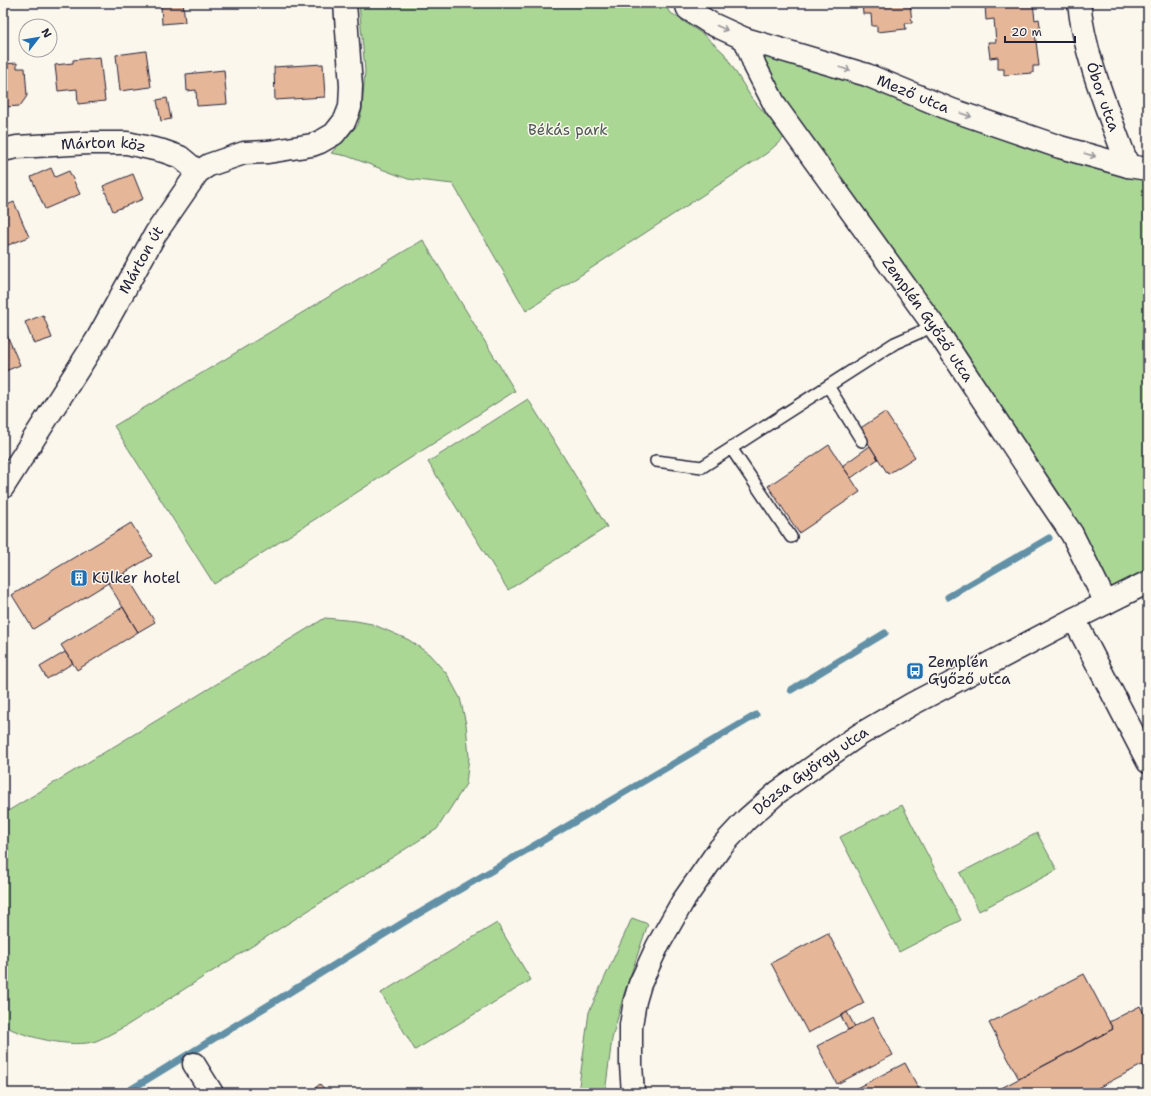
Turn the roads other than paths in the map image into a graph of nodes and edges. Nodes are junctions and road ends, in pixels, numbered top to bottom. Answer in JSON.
{"nodes":[{"id":1,"x":345,"y":3,"type":"edge"},
{"id":2,"x":686,"y":3,"type":"edge"},
{"id":3,"x":1079,"y":3,"type":"edge"},
{"id":4,"x":745,"y":39,"type":"junction"},
{"id":5,"x":3,"y":150,"type":"edge"},
{"id":6,"x":1138,"y":167,"type":"edge"},
{"id":7,"x":198,"y":172,"type":"junction"},
{"id":8,"x":934,"y":326,"type":"junction"},
{"id":9,"x":828,"y":386,"type":"junction"},
{"id":10,"x":862,"y":441,"type":"dead end"},
{"id":11,"x":731,"y":448,"type":"junction"},
{"id":12,"x":656,"y":461,"type":"dead end"},
{"id":13,"x":3,"y":487,"type":"edge"},
{"id":14,"x":791,"y":537,"type":"dead end"},
{"id":15,"x":1148,"y":582,"type":"edge"},
{"id":16,"x":1106,"y":603,"type":"junction"},
{"id":17,"x":1074,"y":619,"type":"junction"},
{"id":18,"x":1145,"y":748,"type":"edge"},
{"id":19,"x":194,"y":1064,"type":"dead end"},
{"id":20,"x":212,"y":1093,"type":"edge"},
{"id":21,"x":633,"y":1093,"type":"edge"}],
"edges":[{"from":1,"to":7,"type":"street","name":"Márton út"},
{"from":2,"to":4,"type":"street","name":"Mező utca","one_way":true},
{"from":3,"to":6,"type":"street","name":"Óbor utca"},
{"from":4,"to":6,"type":"street","name":"Mező utca","one_way":true},
{"from":4,"to":8,"type":"street","name":"Zemplén Győző utca"},
{"from":5,"to":7,"type":"street","name":"Márton köz"},
{"from":7,"to":13,"type":"street","name":"Márton út"},
{"from":8,"to":9,"type":"lane"},
{"from":8,"to":16,"type":"street","name":"Zemplén Győző utca"},
{"from":9,"to":10,"type":"lane"},
{"from":9,"to":11,"type":"lane"},
{"from":11,"to":12,"type":"lane"},
{"from":11,"to":14,"type":"lane"},
{"from":15,"to":16,"type":"street","name":"Dózsa György utca"},
{"from":16,"to":17,"type":"street","name":"Dózsa György utca"},
{"from":17,"to":18,"type":"street"},
{"from":17,"to":21,"type":"street","name":"Dózsa György utca"},
{"from":19,"to":20,"type":"street"}]}
